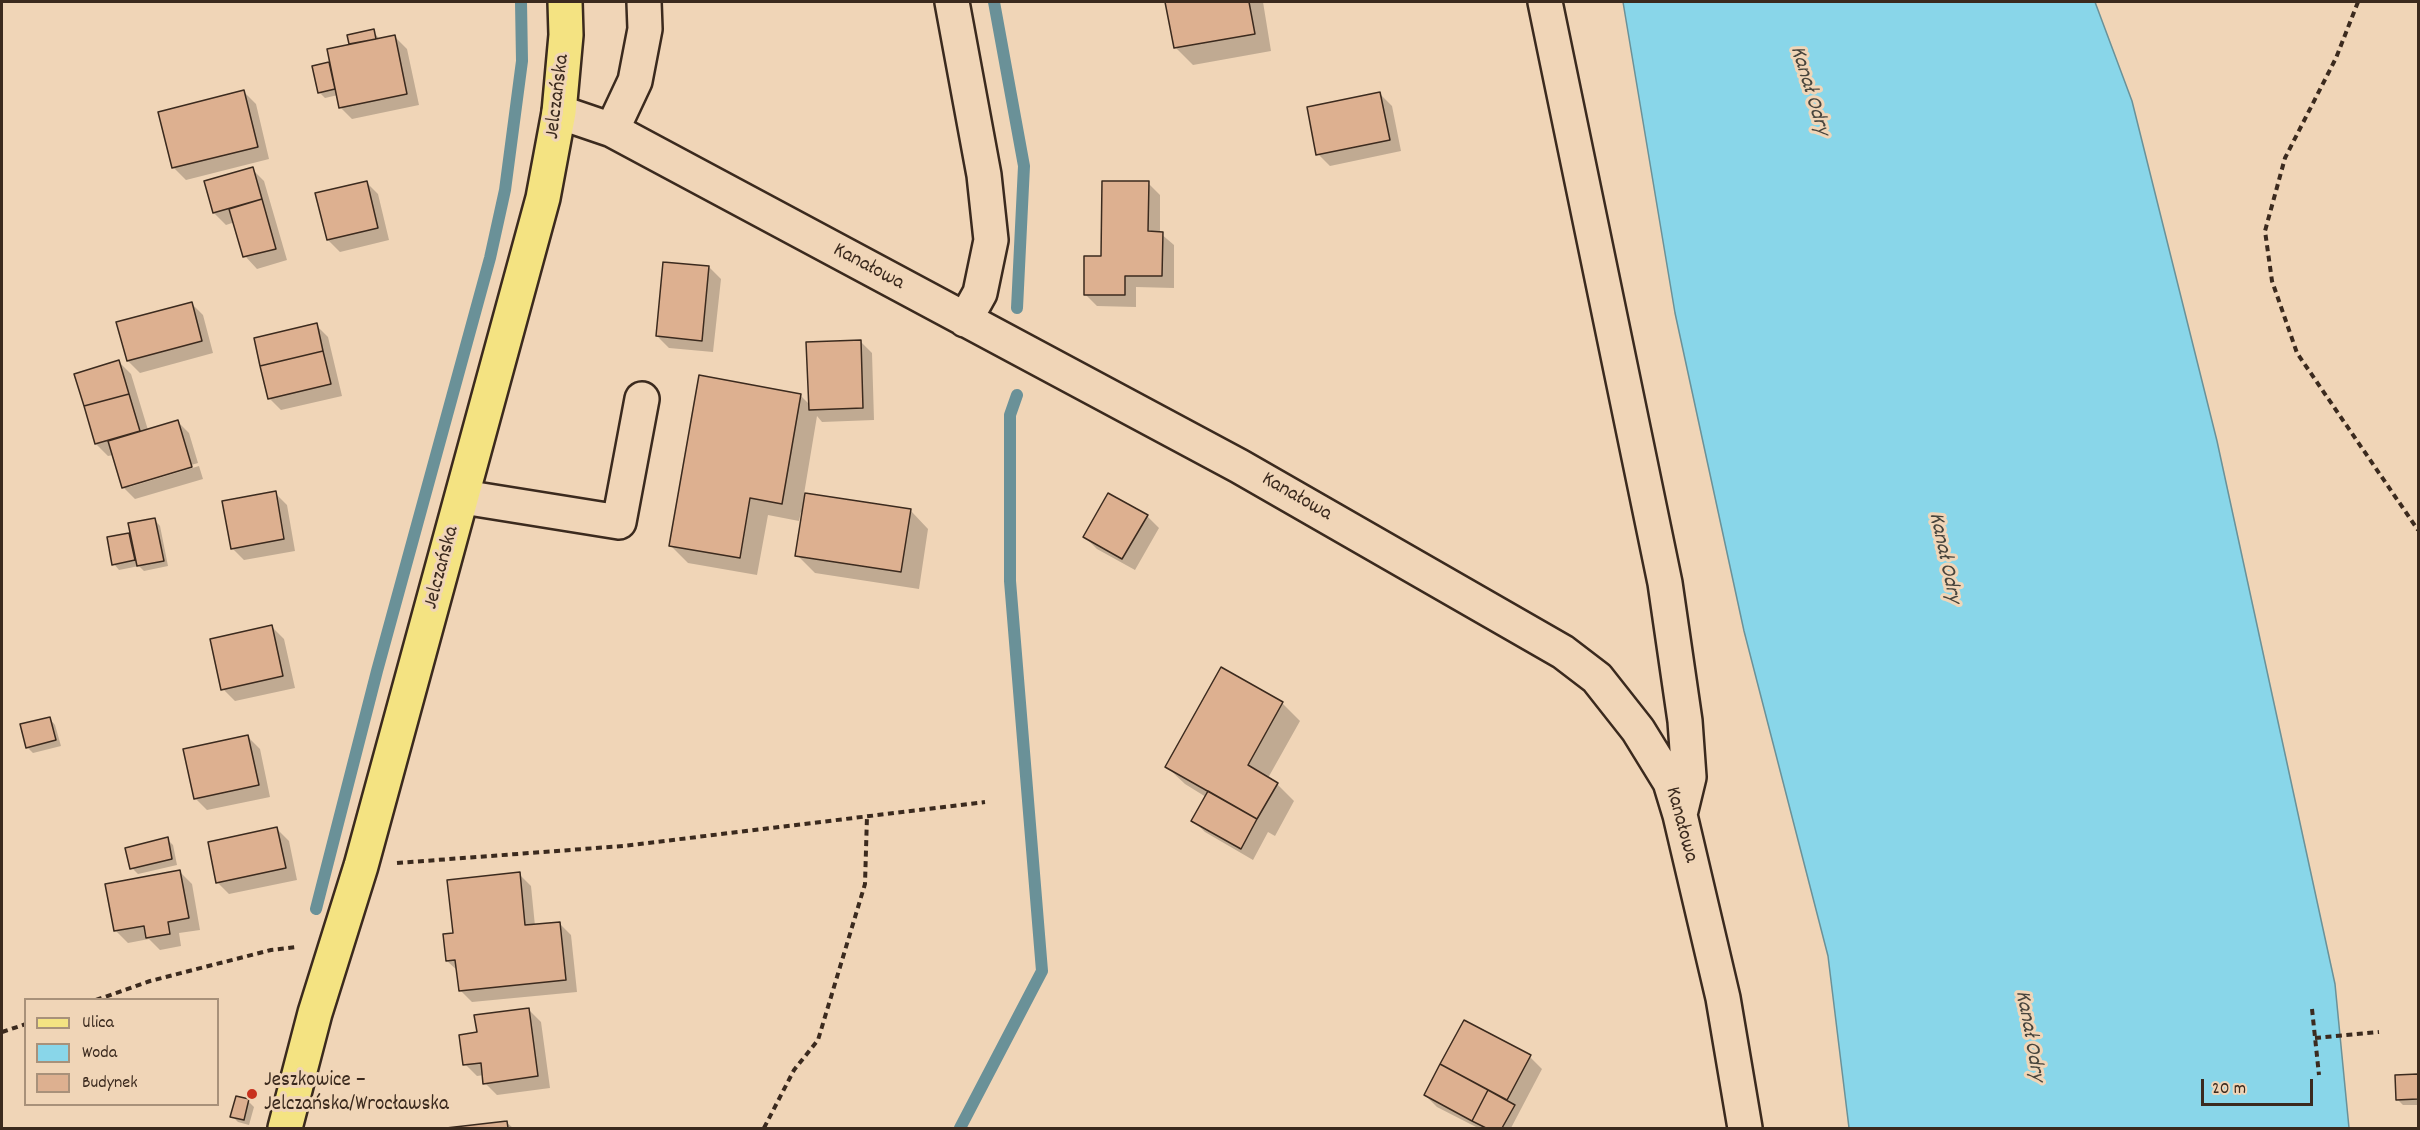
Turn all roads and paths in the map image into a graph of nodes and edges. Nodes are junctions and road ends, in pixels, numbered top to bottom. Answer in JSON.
{"nodes":[{"id":1,"x":565,"y":2,"type":"edge"},
{"id":2,"x":644,"y":2,"type":"edge"},
{"id":3,"x":952,"y":2,"type":"edge"},
{"id":4,"x":1545,"y":2,"type":"edge"},
{"id":5,"x":2358,"y":2,"type":"edge"},
{"id":6,"x":559,"y":112,"type":"junction"},
{"id":7,"x":612,"y":130,"type":"junction"},
{"id":8,"x":966,"y":320,"type":"junction"},
{"id":9,"x":642,"y":399,"type":"dead end"},
{"id":10,"x":463,"y":497,"type":"junction"},
{"id":11,"x":2418,"y":530,"type":"edge"},
{"id":12,"x":985,"y":802,"type":"dead end"},
{"id":13,"x":1680,"y":815,"type":"junction"},
{"id":14,"x":867,"y":816,"type":"junction"},
{"id":15,"x":361,"y":866,"type":"junction"},
{"id":16,"x":336,"y":944,"type":"junction"},
{"id":17,"x":99,"y":998,"type":"edge"},
{"id":18,"x":2312,"y":1009,"type":"dead end"},
{"id":19,"x":24,"y":1025,"type":"edge"},
{"id":20,"x":2,"y":1032,"type":"edge"},
{"id":21,"x":2379,"y":1032,"type":"dead end"},
{"id":22,"x":2315,"y":1038,"type":"junction"},
{"id":23,"x":2319,"y":1075,"type":"dead end"},
{"id":24,"x":285,"y":1128,"type":"edge"},
{"id":25,"x":764,"y":1128,"type":"edge"},
{"id":26,"x":1745,"y":1128,"type":"edge"}],
"edges":[{"from":1,"to":6,"type":"main road","name":"Jelczańska"},
{"from":2,"to":7,"type":"street"},
{"from":3,"to":8,"type":"street"},
{"from":4,"to":13,"type":"street"},
{"from":5,"to":11,"type":"path"},
{"from":6,"to":7,"type":"street","name":"Kanałowa"},
{"from":6,"to":10,"type":"main road","name":"Jelczańska"},
{"from":7,"to":8,"type":"street","name":"Kanałowa"},
{"from":8,"to":13,"type":"street","name":"Kanałowa"},
{"from":9,"to":10,"type":"street"},
{"from":10,"to":15,"type":"main road","name":"Jelczańska"},
{"from":12,"to":14,"type":"path"},
{"from":13,"to":26,"type":"street","name":"Kanałowa"},
{"from":14,"to":15,"type":"path"},
{"from":14,"to":25,"type":"path"},
{"from":15,"to":16,"type":"main road","name":"Jelczańska"},
{"from":16,"to":17,"type":"path"},
{"from":16,"to":24,"type":"main road","name":"Jelczańska"},
{"from":18,"to":22,"type":"path"},
{"from":19,"to":20,"type":"path"},
{"from":21,"to":22,"type":"path"},
{"from":22,"to":23,"type":"path"}]}
